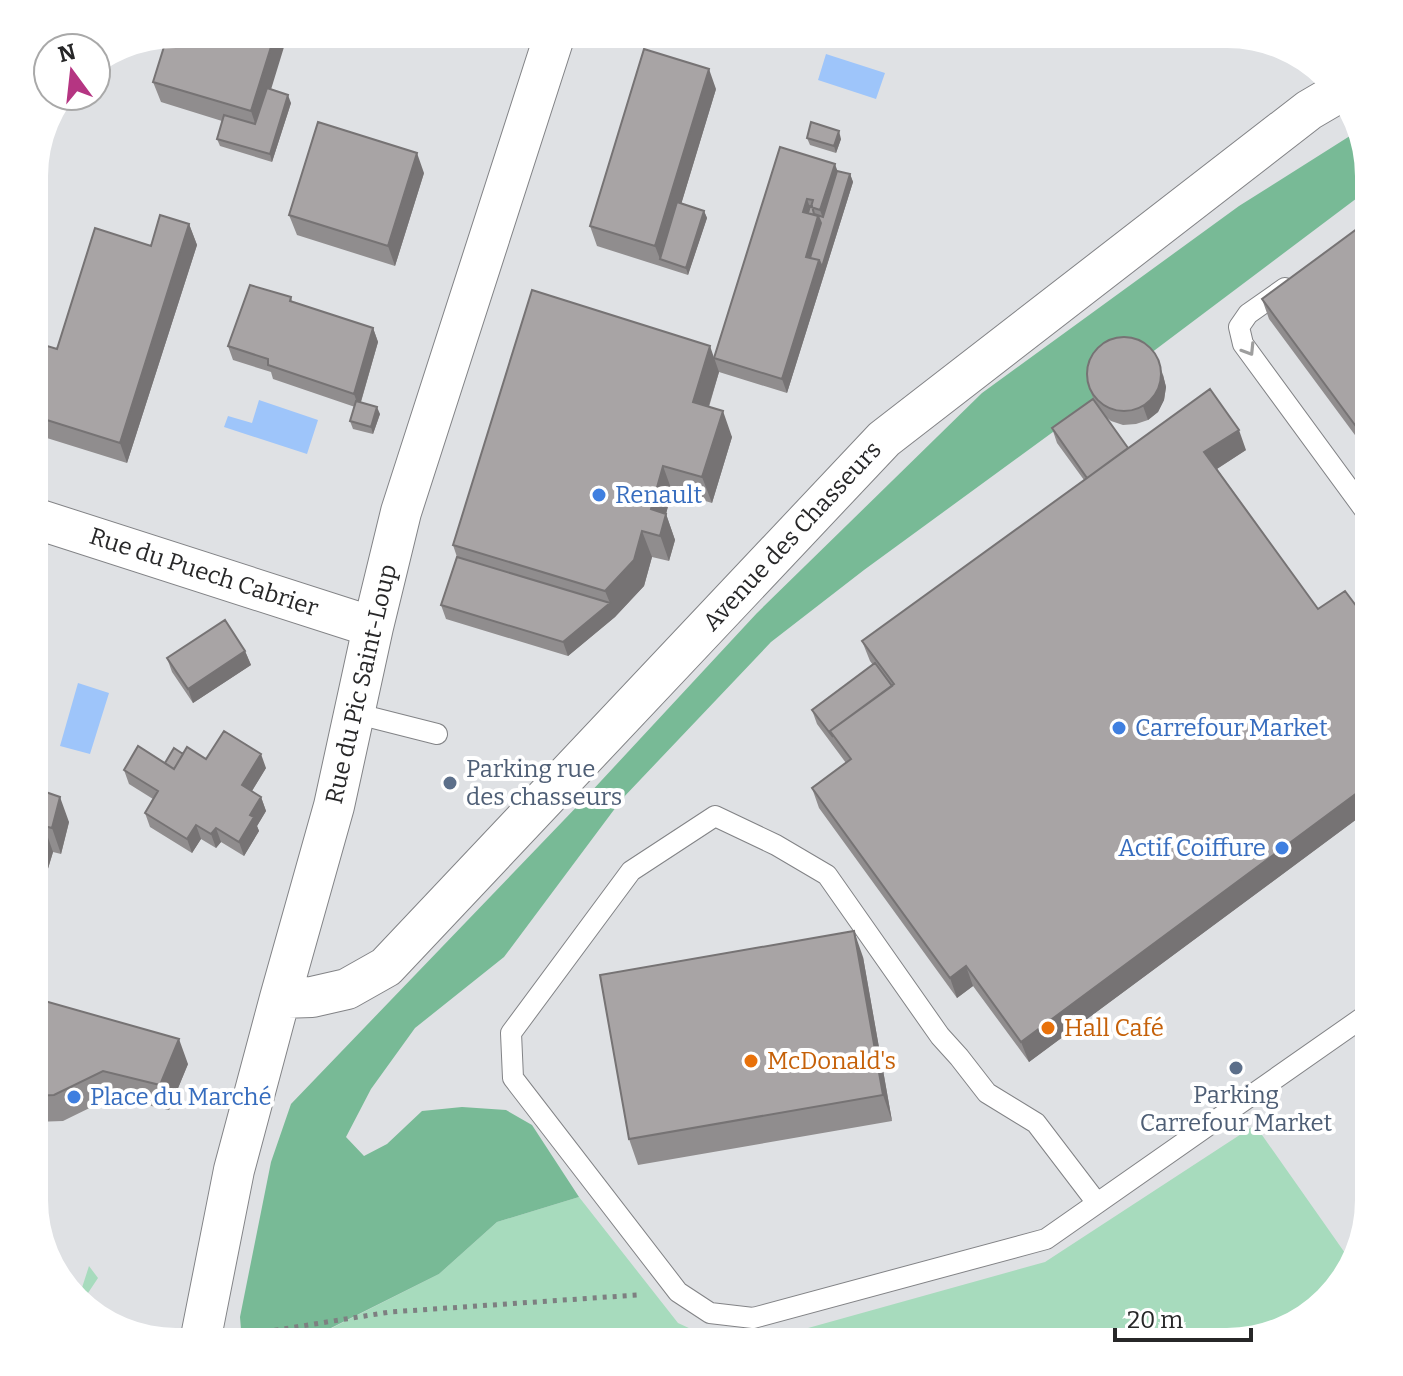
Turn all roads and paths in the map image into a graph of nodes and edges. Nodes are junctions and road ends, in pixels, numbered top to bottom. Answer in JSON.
{"nodes":[{"id":1,"x":542,"y":48,"type":"edge"},
{"id":2,"x":1328,"y":99,"type":"edge"},
{"id":3,"x":1296,"y":280,"type":"edge"},
{"id":4,"x":1355,"y":497,"type":"edge"},
{"id":5,"x":48,"y":523,"type":"edge"},
{"id":6,"x":373,"y":627,"type":"junction"},
{"id":7,"x":354,"y":713,"type":"junction"},
{"id":8,"x":437,"y":734,"type":"dead end"},
{"id":9,"x":280,"y":998,"type":"junction"},
{"id":10,"x":1355,"y":1023,"type":"edge"},
{"id":11,"x":1097,"y":1203,"type":"junction"},
{"id":12,"x":678,"y":1292,"type":"junction"},
{"id":13,"x":218,"y":1328,"type":"edge"},
{"id":14,"x":291,"y":1328,"type":"edge"}],
"edges":[{"from":1,"to":6,"type":"street","name":"Rue du Pic Saint-Loup"},
{"from":2,"to":9,"type":"street","name":"Avenue des Chasseurs"},
{"from":3,"to":4,"type":"lane","one_way":true},
{"from":5,"to":6,"type":"street","name":"Rue du Puech Cabrier"},
{"from":6,"to":7,"type":"street","name":"Rue du Pic Saint-Loup"},
{"from":7,"to":8,"type":"lane"},
{"from":7,"to":9,"type":"street","name":"Rue du Pic Saint-Loup"},
{"from":9,"to":13,"type":"street","name":"Rue du Pic Saint-Loup"},
{"from":10,"to":11,"type":"lane"},
{"from":11,"to":12,"type":"lane"},
{"from":11,"to":12,"type":"lane"},
{"from":12,"to":14,"type":"path"}]}
